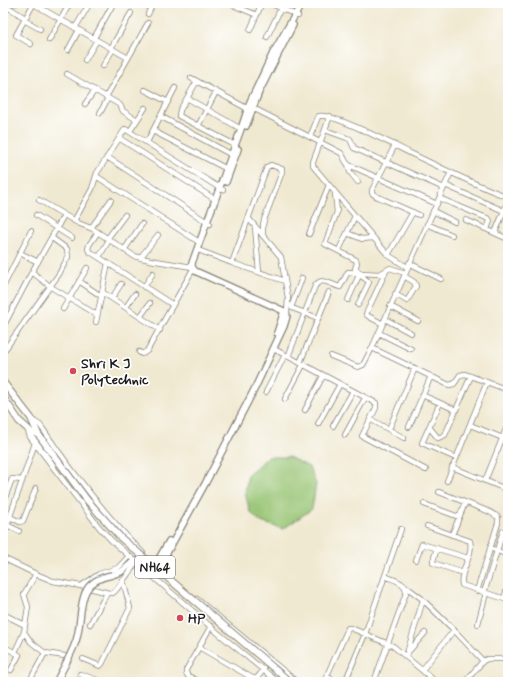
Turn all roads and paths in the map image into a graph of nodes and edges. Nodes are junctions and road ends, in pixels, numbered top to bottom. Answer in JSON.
{"nodes":[{"id":1,"x":16,"y":3,"type":"edge"},
{"id":2,"x":33,"y":3,"type":"edge"},
{"id":3,"x":70,"y":3,"type":"edge"},
{"id":4,"x":90,"y":3,"type":"edge"},
{"id":5,"x":153,"y":3,"type":"edge"},
{"id":6,"x":228,"y":3,"type":"edge"},
{"id":7,"x":262,"y":3,"type":"edge"},
{"id":8,"x":270,"y":3,"type":"edge"},
{"id":9,"x":302,"y":3,"type":"edge"},
{"id":10,"x":306,"y":3,"type":"edge"},
{"id":11,"x":112,"y":4,"type":"edge"},
{"id":12,"x":3,"y":5,"type":"edge"},
{"id":13,"x":281,"y":8,"type":"junction"},
{"id":14,"x":3,"y":9,"type":"edge"},
{"id":15,"x":131,"y":13,"type":"dead end"},
{"id":16,"x":148,"y":14,"type":"dead end"},
{"id":17,"x":257,"y":15,"type":"junction"},
{"id":18,"x":297,"y":15,"type":"junction"},
{"id":19,"x":24,"y":19,"type":"junction"},
{"id":20,"x":61,"y":20,"type":"junction"},
{"id":21,"x":148,"y":23,"type":"dead end"},
{"id":22,"x":40,"y":29,"type":"dead end"},
{"id":23,"x":77,"y":29,"type":"junction"},
{"id":24,"x":250,"y":30,"type":"dead end"},
{"id":25,"x":267,"y":37,"type":"dead end"},
{"id":26,"x":95,"y":39,"type":"junction"},
{"id":27,"x":49,"y":40,"type":"dead end"},
{"id":28,"x":31,"y":44,"type":"dead end"},
{"id":29,"x":112,"y":48,"type":"junction"},
{"id":30,"x":68,"y":50,"type":"dead end"},
{"id":31,"x":128,"y":58,"type":"junction"},
{"id":32,"x":84,"y":60,"type":"dead end"},
{"id":33,"x":103,"y":66,"type":"dead end"},
{"id":34,"x":67,"y":74,"type":"dead end"},
{"id":35,"x":190,"y":78,"type":"dead end"},
{"id":36,"x":197,"y":82,"type":"junction"},
{"id":37,"x":175,"y":88,"type":"dead end"},
{"id":38,"x":95,"y":90,"type":"junction"},
{"id":39,"x":144,"y":90,"type":"dead end"},
{"id":40,"x":216,"y":92,"type":"junction"},
{"id":41,"x":107,"y":98,"type":"junction"},
{"id":42,"x":188,"y":98,"type":"junction"},
{"id":43,"x":168,"y":102,"type":"junction"},
{"id":44,"x":85,"y":104,"type":"dead end"},
{"id":45,"x":145,"y":108,"type":"dead end"},
{"id":46,"x":207,"y":109,"type":"junction"},
{"id":47,"x":251,"y":109,"type":"junction"},
{"id":48,"x":100,"y":113,"type":"dead end"},
{"id":49,"x":160,"y":116,"type":"junction"},
{"id":50,"x":330,"y":116,"type":"junction"},
{"id":51,"x":137,"y":120,"type":"junction"},
{"id":52,"x":198,"y":126,"type":"junction"},
{"id":53,"x":241,"y":129,"type":"junction"},
{"id":54,"x":325,"y":130,"type":"junction"},
{"id":55,"x":130,"y":131,"type":"junction"},
{"id":56,"x":153,"y":131,"type":"junction"},
{"id":57,"x":310,"y":137,"type":"junction"},
{"id":58,"x":119,"y":138,"type":"junction"},
{"id":59,"x":147,"y":142,"type":"junction"},
{"id":60,"x":320,"y":142,"type":"junction"},
{"id":61,"x":395,"y":145,"type":"junction"},
{"id":62,"x":236,"y":146,"type":"junction"},
{"id":63,"x":232,"y":155,"type":"junction"},
{"id":64,"x":107,"y":157,"type":"junction"},
{"id":65,"x":386,"y":162,"type":"junction"},
{"id":66,"x":348,"y":164,"type":"junction"},
{"id":67,"x":227,"y":169,"type":"junction"},
{"id":68,"x":451,"y":172,"type":"junction"},
{"id":69,"x":96,"y":176,"type":"junction"},
{"id":70,"x":379,"y":177,"type":"junction"},
{"id":71,"x":358,"y":182,"type":"dead end"},
{"id":72,"x":329,"y":185,"type":"junction"},
{"id":73,"x":444,"y":187,"type":"junction"},
{"id":74,"x":221,"y":190,"type":"junction"},
{"id":75,"x":335,"y":192,"type":"junction"},
{"id":76,"x":508,"y":197,"type":"edge"},
{"id":77,"x":439,"y":198,"type":"junction"},
{"id":78,"x":39,"y":200,"type":"dead end"},
{"id":79,"x":111,"y":200,"type":"dead end"},
{"id":80,"x":216,"y":200,"type":"junction"},
{"id":81,"x":508,"y":201,"type":"edge"},
{"id":82,"x":437,"y":204,"type":"junction"},
{"id":83,"x":433,"y":211,"type":"junction"},
{"id":84,"x":504,"y":211,"type":"junction"},
{"id":85,"x":413,"y":212,"type":"junction"},
{"id":86,"x":125,"y":214,"type":"dead end"},
{"id":87,"x":419,"y":214,"type":"dead end"},
{"id":88,"x":36,"y":215,"type":"dead end"},
{"id":89,"x":64,"y":216,"type":"junction"},
{"id":90,"x":355,"y":216,"type":"junction"},
{"id":91,"x":249,"y":219,"type":"junction"},
{"id":92,"x":466,"y":220,"type":"dead end"},
{"id":93,"x":74,"y":221,"type":"junction"},
{"id":94,"x":455,"y":222,"type":"dead end"},
{"id":95,"x":209,"y":223,"type":"junction"},
{"id":96,"x":142,"y":224,"type":"dead end"},
{"id":97,"x":427,"y":224,"type":"junction"},
{"id":98,"x":255,"y":227,"type":"junction"},
{"id":99,"x":91,"y":228,"type":"junction"},
{"id":100,"x":57,"y":229,"type":"junction"},
{"id":101,"x":487,"y":229,"type":"junction"},
{"id":102,"x":31,"y":231,"type":"dead end"},
{"id":103,"x":98,"y":232,"type":"junction"},
{"id":104,"x":347,"y":233,"type":"junction"},
{"id":105,"x":495,"y":233,"type":"junction"},
{"id":106,"x":309,"y":234,"type":"dead end"},
{"id":107,"x":158,"y":235,"type":"dead end"},
{"id":108,"x":452,"y":235,"type":"dead end"},
{"id":109,"x":264,"y":236,"type":"junction"},
{"id":110,"x":52,"y":238,"type":"junction"},
{"id":111,"x":72,"y":238,"type":"dead end"},
{"id":112,"x":373,"y":238,"type":"junction"},
{"id":113,"x":508,"y":239,"type":"edge"},
{"id":114,"x":108,"y":240,"type":"junction"},
{"id":115,"x":199,"y":242,"type":"junction"},
{"id":116,"x":124,"y":250,"type":"junction"},
{"id":117,"x":198,"y":250,"type":"junction"},
{"id":118,"x":339,"y":250,"type":"junction"},
{"id":119,"x":20,"y":253,"type":"junction"},
{"id":120,"x":388,"y":255,"type":"junction"},
{"id":121,"x":99,"y":257,"type":"junction"},
{"id":122,"x":140,"y":258,"type":"junction"},
{"id":123,"x":192,"y":259,"type":"junction"},
{"id":124,"x":38,"y":262,"type":"junction"},
{"id":125,"x":108,"y":263,"type":"junction"},
{"id":126,"x":232,"y":263,"type":"junction"},
{"id":127,"x":408,"y":265,"type":"junction"},
{"id":128,"x":87,"y":268,"type":"dead end"},
{"id":129,"x":192,"y":268,"type":"junction"},
{"id":130,"x":387,"y":270,"type":"junction"},
{"id":131,"x":32,"y":272,"type":"junction"},
{"id":132,"x":259,"y":272,"type":"junction"},
{"id":133,"x":153,"y":273,"type":"dead end"},
{"id":134,"x":360,"y":274,"type":"junction"},
{"id":135,"x":404,"y":274,"type":"junction"},
{"id":136,"x":302,"y":278,"type":"dead end"},
{"id":137,"x":441,"y":279,"type":"dead end"},
{"id":138,"x":285,"y":281,"type":"junction"},
{"id":139,"x":79,"y":282,"type":"junction"},
{"id":140,"x":121,"y":284,"type":"dead end"},
{"id":141,"x":3,"y":286,"type":"edge"},
{"id":142,"x":51,"y":286,"type":"junction"},
{"id":143,"x":144,"y":287,"type":"junction"},
{"id":144,"x":329,"y":292,"type":"dead end"},
{"id":145,"x":102,"y":294,"type":"junction"},
{"id":146,"x":135,"y":294,"type":"dead end"},
{"id":147,"x":395,"y":294,"type":"junction"},
{"id":148,"x":69,"y":298,"type":"junction"},
{"id":149,"x":112,"y":298,"type":"junction"},
{"id":150,"x":348,"y":300,"type":"dead end"},
{"id":151,"x":150,"y":303,"type":"dead end"},
{"id":152,"x":173,"y":305,"type":"junction"},
{"id":153,"x":358,"y":305,"type":"dead end"},
{"id":154,"x":390,"y":306,"type":"junction"},
{"id":155,"x":126,"y":307,"type":"junction"},
{"id":156,"x":63,"y":309,"type":"dead end"},
{"id":157,"x":286,"y":312,"type":"junction"},
{"id":158,"x":304,"y":313,"type":"junction"},
{"id":159,"x":97,"y":315,"type":"junction"},
{"id":160,"x":140,"y":317,"type":"junction"},
{"id":161,"x":318,"y":318,"type":"junction"},
{"id":162,"x":384,"y":321,"type":"junction"},
{"id":163,"x":418,"y":321,"type":"dead end"},
{"id":164,"x":96,"y":322,"type":"dead end"},
{"id":165,"x":3,"y":327,"type":"edge"},
{"id":166,"x":160,"y":330,"type":"junction"},
{"id":167,"x":378,"y":333,"type":"junction"},
{"id":168,"x":411,"y":333,"type":"dead end"},
{"id":169,"x":372,"y":348,"type":"junction"},
{"id":170,"x":274,"y":349,"type":"junction"},
{"id":171,"x":411,"y":350,"type":"dead end"},
{"id":172,"x":3,"y":352,"type":"edge"},
{"id":173,"x":138,"y":352,"type":"dead end"},
{"id":174,"x":286,"y":356,"type":"junction"},
{"id":175,"x":331,"y":356,"type":"dead end"},
{"id":176,"x":302,"y":364,"type":"junction"},
{"id":177,"x":415,"y":368,"type":"junction"},
{"id":178,"x":323,"y":376,"type":"junction"},
{"id":179,"x":431,"y":376,"type":"junction"},
{"id":180,"x":471,"y":376,"type":"junction"},
{"id":181,"x":3,"y":382,"type":"edge"},
{"id":182,"x":487,"y":382,"type":"junction"},
{"id":183,"x":340,"y":384,"type":"junction"},
{"id":184,"x":508,"y":390,"type":"edge"},
{"id":185,"x":353,"y":391,"type":"junction"},
{"id":186,"x":266,"y":392,"type":"dead end"},
{"id":187,"x":422,"y":395,"type":"junction"},
{"id":188,"x":3,"y":397,"type":"edge"},
{"id":189,"x":365,"y":398,"type":"junction"},
{"id":190,"x":286,"y":399,"type":"dead end"},
{"id":191,"x":440,"y":403,"type":"junction"},
{"id":192,"x":305,"y":410,"type":"dead end"},
{"id":193,"x":456,"y":410,"type":"junction"},
{"id":194,"x":370,"y":419,"type":"junction"},
{"id":195,"x":32,"y":420,"type":"junction"},
{"id":196,"x":318,"y":424,"type":"dead end"},
{"id":197,"x":508,"y":424,"type":"edge"},
{"id":198,"x":470,"y":425,"type":"junction"},
{"id":199,"x":333,"y":426,"type":"dead end"},
{"id":200,"x":26,"y":427,"type":"junction"},
{"id":201,"x":409,"y":427,"type":"dead end"},
{"id":202,"x":429,"y":427,"type":"junction"},
{"id":203,"x":388,"y":429,"type":"junction"},
{"id":204,"x":36,"y":435,"type":"junction"},
{"id":205,"x":346,"y":435,"type":"dead end"},
{"id":206,"x":404,"y":438,"type":"dead end"},
{"id":207,"x":502,"y":438,"type":"junction"},
{"id":208,"x":508,"y":440,"type":"edge"},
{"id":209,"x":35,"y":443,"type":"junction"},
{"id":210,"x":456,"y":458,"type":"junction"},
{"id":211,"x":452,"y":468,"type":"junction"},
{"id":212,"x":426,"y":470,"type":"dead end"},
{"id":213,"x":22,"y":480,"type":"junction"},
{"id":214,"x":447,"y":481,"type":"dead end"},
{"id":215,"x":485,"y":481,"type":"junction"},
{"id":216,"x":36,"y":488,"type":"dead end"},
{"id":217,"x":508,"y":490,"type":"edge"},
{"id":218,"x":439,"y":492,"type":"dead end"},
{"id":219,"x":3,"y":502,"type":"edge"},
{"id":220,"x":465,"y":503,"type":"junction"},
{"id":221,"x":424,"y":504,"type":"dead end"},
{"id":222,"x":10,"y":517,"type":"junction"},
{"id":223,"x":459,"y":517,"type":"junction"},
{"id":224,"x":5,"y":524,"type":"edge"},
{"id":225,"x":427,"y":526,"type":"dead end"},
{"id":226,"x":402,"y":529,"type":"dead end"},
{"id":227,"x":19,"y":531,"type":"dead end"},
{"id":228,"x":503,"y":531,"type":"dead end"},
{"id":229,"x":452,"y":535,"type":"junction"},
{"id":230,"x":437,"y":548,"type":"junction"},
{"id":231,"x":490,"y":548,"type":"junction"},
{"id":232,"x":497,"y":551,"type":"junction"},
{"id":233,"x":508,"y":555,"type":"edge"},
{"id":234,"x":129,"y":556,"type":"junction"},
{"id":235,"x":3,"y":558,"type":"edge"},
{"id":236,"x":468,"y":558,"type":"junction"},
{"id":237,"x":416,"y":560,"type":"dead end"},
{"id":238,"x":135,"y":562,"type":"junction"},
{"id":239,"x":154,"y":562,"type":"junction"},
{"id":240,"x":462,"y":573,"type":"junction"},
{"id":241,"x":36,"y":574,"type":"junction"},
{"id":242,"x":385,"y":576,"type":"junction"},
{"id":243,"x":124,"y":580,"type":"junction"},
{"id":244,"x":508,"y":585,"type":"edge"},
{"id":245,"x":81,"y":586,"type":"junction"},
{"id":246,"x":405,"y":586,"type":"junction"},
{"id":247,"x":477,"y":591,"type":"junction"},
{"id":248,"x":107,"y":593,"type":"junction"},
{"id":249,"x":485,"y":593,"type":"junction"},
{"id":250,"x":423,"y":600,"type":"junction"},
{"id":251,"x":506,"y":600,"type":"edge"},
{"id":252,"x":3,"y":614,"type":"edge"},
{"id":253,"x":90,"y":624,"type":"dead end"},
{"id":254,"x":478,"y":624,"type":"dead end"},
{"id":255,"x":25,"y":625,"type":"junction"},
{"id":256,"x":211,"y":626,"type":"junction"},
{"id":257,"x":454,"y":630,"type":"junction"},
{"id":258,"x":24,"y":632,"type":"junction"},
{"id":259,"x":365,"y":634,"type":"junction"},
{"id":260,"x":424,"y":634,"type":"dead end"},
{"id":261,"x":387,"y":643,"type":"junction"},
{"id":262,"x":3,"y":646,"type":"edge"},
{"id":263,"x":199,"y":647,"type":"junction"},
{"id":264,"x":14,"y":652,"type":"junction"},
{"id":265,"x":45,"y":653,"type":"junction"},
{"id":266,"x":406,"y":654,"type":"junction"},
{"id":267,"x":65,"y":656,"type":"dead end"},
{"id":268,"x":83,"y":659,"type":"dead end"},
{"id":269,"x":508,"y":659,"type":"edge"},
{"id":270,"x":483,"y":661,"type":"junction"},
{"id":271,"x":264,"y":669,"type":"junction"},
{"id":272,"x":11,"y":670,"type":"dead end"},
{"id":273,"x":422,"y":670,"type":"junction"},
{"id":274,"x":80,"y":674,"type":"dead end"},
{"id":275,"x":327,"y":677,"type":"junction"},
{"id":276,"x":91,"y":680,"type":"edge"},
{"id":277,"x":29,"y":682,"type":"edge"},
{"id":278,"x":56,"y":682,"type":"edge"},
{"id":279,"x":103,"y":682,"type":"edge"},
{"id":280,"x":200,"y":682,"type":"edge"},
{"id":281,"x":278,"y":682,"type":"edge"},
{"id":282,"x":284,"y":682,"type":"edge"},
{"id":283,"x":290,"y":682,"type":"edge"},
{"id":284,"x":297,"y":682,"type":"edge"},
{"id":285,"x":324,"y":682,"type":"edge"},
{"id":286,"x":339,"y":682,"type":"edge"},
{"id":287,"x":345,"y":682,"type":"edge"},
{"id":288,"x":374,"y":682,"type":"edge"},
{"id":289,"x":436,"y":682,"type":"edge"},
{"id":290,"x":465,"y":682,"type":"edge"}],
"edges":[{"from":1,"to":12,"type":"street"},
{"from":2,"to":19,"type":"street"},
{"from":2,"to":20,"type":"street"},
{"from":3,"to":20,"type":"street"},
{"from":4,"to":23,"type":"street"},
{"from":5,"to":16,"type":"street"},
{"from":6,"to":17,"type":"street"},
{"from":7,"to":17,"type":"street"},
{"from":8,"to":13,"type":"street"},
{"from":9,"to":18,"type":"main road"},
{"from":10,"to":18,"type":"main road"},
{"from":11,"to":26,"type":"street"},
{"from":13,"to":18,"type":"street"},
{"from":13,"to":25,"type":"street"},
{"from":14,"to":19,"type":"street"},
{"from":15,"to":29,"type":"street"},
{"from":17,"to":24,"type":"street"},
{"from":18,"to":47,"type":"main road"},
{"from":19,"to":22,"type":"street"},
{"from":19,"to":28,"type":"street"},
{"from":20,"to":23,"type":"street"},
{"from":20,"to":27,"type":"street"},
{"from":21,"to":31,"type":"street"},
{"from":23,"to":26,"type":"street"},
{"from":23,"to":30,"type":"street"},
{"from":26,"to":29,"type":"street"},
{"from":26,"to":32,"type":"street"},
{"from":29,"to":31,"type":"street"},
{"from":29,"to":33,"type":"street"},
{"from":31,"to":41,"type":"street"},
{"from":34,"to":38,"type":"street"},
{"from":35,"to":36,"type":"street"},
{"from":36,"to":40,"type":"street"},
{"from":36,"to":42,"type":"street"},
{"from":37,"to":43,"type":"street"},
{"from":38,"to":41,"type":"street"},
{"from":38,"to":44,"type":"street"},
{"from":39,"to":43,"type":"street"},
{"from":40,"to":46,"type":"street"},
{"from":40,"to":47,"type":"street"},
{"from":41,"to":48,"type":"street"},
{"from":41,"to":51,"type":"street"},
{"from":42,"to":46,"type":"street"},
{"from":42,"to":52,"type":"street"},
{"from":43,"to":49,"type":"street"},
{"from":45,"to":51,"type":"street"},
{"from":46,"to":52,"type":"street"},
{"from":46,"to":53,"type":"street"},
{"from":47,"to":53,"type":"main road"},
{"from":47,"to":57,"type":"street"},
{"from":47,"to":74,"type":"main road"},
{"from":49,"to":56,"type":"street"},
{"from":49,"to":63,"type":"street"},
{"from":50,"to":54,"type":"street"},
{"from":50,"to":57,"type":"street"},
{"from":50,"to":61,"type":"street"},
{"from":51,"to":55,"type":"street"},
{"from":52,"to":62,"type":"street"},
{"from":53,"to":62,"type":"main road"},
{"from":54,"to":60,"type":"street"},
{"from":54,"to":65,"type":"street"},
{"from":55,"to":58,"type":"street"},
{"from":55,"to":59,"type":"street"},
{"from":56,"to":59,"type":"street"},
{"from":56,"to":67,"type":"street"},
{"from":57,"to":60,"type":"street"},
{"from":58,"to":64,"type":"street"},
{"from":58,"to":80,"type":"street"},
{"from":59,"to":74,"type":"street"},
{"from":60,"to":66,"type":"street"},
{"from":60,"to":72,"type":"street"},
{"from":61,"to":65,"type":"street"},
{"from":61,"to":68,"type":"street"},
{"from":62,"to":63,"type":"main road"},
{"from":63,"to":67,"type":"main road"},
{"from":64,"to":69,"type":"street"},
{"from":64,"to":95,"type":"street"},
{"from":65,"to":70,"type":"street"},
{"from":65,"to":73,"type":"street"},
{"from":66,"to":70,"type":"street"},
{"from":66,"to":71,"type":"street"},
{"from":67,"to":74,"type":"main road"},
{"from":68,"to":73,"type":"street"},
{"from":68,"to":76,"type":"street"},
{"from":69,"to":93,"type":"street"},
{"from":69,"to":115,"type":"street"},
{"from":70,"to":82,"type":"street"},
{"from":70,"to":85,"type":"street"},
{"from":72,"to":75,"type":"street"},
{"from":72,"to":106,"type":"street"},
{"from":73,"to":77,"type":"street"},
{"from":73,"to":84,"type":"street"},
{"from":74,"to":80,"type":"main road"},
{"from":74,"to":95,"type":"main road"},
{"from":75,"to":90,"type":"street"},
{"from":75,"to":118,"type":"street"},
{"from":77,"to":82,"type":"street"},
{"from":77,"to":101,"type":"street"},
{"from":78,"to":89,"type":"street"},
{"from":79,"to":99,"type":"street"},
{"from":80,"to":95,"type":"main road"},
{"from":81,"to":84,"type":"street"},
{"from":82,"to":83,"type":"street"},
{"from":83,"to":94,"type":"street"},
{"from":83,"to":97,"type":"street"},
{"from":84,"to":105,"type":"street"},
{"from":85,"to":87,"type":"street"},
{"from":85,"to":120,"type":"street"},
{"from":86,"to":114,"type":"street"},
{"from":88,"to":100,"type":"street"},
{"from":89,"to":93,"type":"street"},
{"from":89,"to":100,"type":"street"},
{"from":90,"to":104,"type":"street"},
{"from":90,"to":112,"type":"street"},
{"from":91,"to":98,"type":"street"},
{"from":91,"to":109,"type":"street"},
{"from":91,"to":126,"type":"street"},
{"from":92,"to":101,"type":"street"},
{"from":93,"to":99,"type":"street"},
{"from":95,"to":115,"type":"main road"},
{"from":95,"to":117,"type":"main road"},
{"from":96,"to":116,"type":"street"},
{"from":97,"to":108,"type":"street"},
{"from":97,"to":127,"type":"street"},
{"from":98,"to":109,"type":"street"},
{"from":98,"to":132,"type":"street"},
{"from":99,"to":103,"type":"street"},
{"from":100,"to":110,"type":"street"},
{"from":100,"to":111,"type":"street"},
{"from":101,"to":105,"type":"street"},
{"from":102,"to":119,"type":"street"},
{"from":103,"to":114,"type":"street"},
{"from":103,"to":121,"type":"street"},
{"from":104,"to":112,"type":"street"},
{"from":104,"to":118,"type":"street"},
{"from":105,"to":113,"type":"street"},
{"from":107,"to":122,"type":"street"},
{"from":109,"to":138,"type":"street"},
{"from":110,"to":124,"type":"street"},
{"from":110,"to":142,"type":"street"},
{"from":112,"to":120,"type":"street"},
{"from":114,"to":116,"type":"street"},
{"from":114,"to":121,"type":"street"},
{"from":115,"to":123,"type":"main road"},
{"from":116,"to":122,"type":"street"},
{"from":117,"to":123,"type":"main road"},
{"from":117,"to":126,"type":"street"},
{"from":118,"to":134,"type":"street"},
{"from":119,"to":124,"type":"street"},
{"from":119,"to":141,"type":"street"},
{"from":120,"to":127,"type":"street"},
{"from":121,"to":125,"type":"street"},
{"from":122,"to":129,"type":"street"},
{"from":123,"to":129,"type":"main road"},
{"from":124,"to":131,"type":"street"},
{"from":125,"to":143,"type":"street"},
{"from":125,"to":145,"type":"street"},
{"from":126,"to":132,"type":"street"},
{"from":127,"to":135,"type":"street"},
{"from":127,"to":137,"type":"street"},
{"from":128,"to":139,"type":"street"},
{"from":129,"to":152,"type":"street"},
{"from":129,"to":157,"type":"main road"},
{"from":130,"to":134,"type":"street"},
{"from":130,"to":135,"type":"street"},
{"from":130,"to":162,"type":"street"},
{"from":131,"to":142,"type":"street"},
{"from":131,"to":165,"type":"street"},
{"from":132,"to":138,"type":"street"},
{"from":133,"to":143,"type":"street"},
{"from":134,"to":150,"type":"street"},
{"from":134,"to":153,"type":"street"},
{"from":134,"to":158,"type":"street"},
{"from":135,"to":147,"type":"street"},
{"from":135,"to":147,"type":"street"},
{"from":136,"to":158,"type":"street"},
{"from":138,"to":157,"type":"street"},
{"from":139,"to":145,"type":"street"},
{"from":139,"to":148,"type":"street"},
{"from":140,"to":149,"type":"street"},
{"from":142,"to":148,"type":"street"},
{"from":142,"to":172,"type":"street"},
{"from":143,"to":152,"type":"street"},
{"from":144,"to":161,"type":"street"},
{"from":145,"to":149,"type":"street"},
{"from":145,"to":159,"type":"street"},
{"from":146,"to":155,"type":"street"},
{"from":147,"to":154,"type":"street"},
{"from":148,"to":156,"type":"street"},
{"from":148,"to":159,"type":"street"},
{"from":149,"to":155,"type":"street"},
{"from":151,"to":160,"type":"street"},
{"from":152,"to":166,"type":"street"},
{"from":154,"to":162,"type":"street"},
{"from":154,"to":163,"type":"street"},
{"from":155,"to":160,"type":"street"},
{"from":157,"to":170,"type":"main road"},
{"from":157,"to":239,"type":"main road"},
{"from":158,"to":161,"type":"street"},
{"from":158,"to":174,"type":"street"},
{"from":159,"to":164,"type":"street"},
{"from":160,"to":166,"type":"street"},
{"from":161,"to":176,"type":"street"},
{"from":162,"to":167,"type":"street"},
{"from":162,"to":168,"type":"street"},
{"from":166,"to":173,"type":"street"},
{"from":167,"to":169,"type":"street"},
{"from":167,"to":171,"type":"street"},
{"from":169,"to":175,"type":"street"},
{"from":169,"to":177,"type":"street"},
{"from":170,"to":174,"type":"street"},
{"from":170,"to":239,"type":"main road"},
{"from":174,"to":176,"type":"street"},
{"from":174,"to":186,"type":"street"},
{"from":176,"to":178,"type":"street"},
{"from":176,"to":190,"type":"street"},
{"from":177,"to":179,"type":"street"},
{"from":177,"to":203,"type":"street"},
{"from":178,"to":183,"type":"street"},
{"from":178,"to":192,"type":"street"},
{"from":179,"to":180,"type":"street"},
{"from":179,"to":187,"type":"street"},
{"from":180,"to":182,"type":"street"},
{"from":180,"to":193,"type":"street"},
{"from":181,"to":195,"type":"highway","number":"NH64"},
{"from":182,"to":184,"type":"street"},
{"from":182,"to":198,"type":"street"},
{"from":183,"to":185,"type":"street"},
{"from":183,"to":196,"type":"street"},
{"from":185,"to":189,"type":"street"},
{"from":185,"to":199,"type":"street"},
{"from":187,"to":191,"type":"street"},
{"from":187,"to":201,"type":"street"},
{"from":188,"to":200,"type":"highway","number":"NH64"},
{"from":189,"to":194,"type":"street"},
{"from":189,"to":205,"type":"street"},
{"from":191,"to":193,"type":"street"},
{"from":191,"to":202,"type":"street"},
{"from":193,"to":202,"type":"street"},
{"from":194,"to":203,"type":"street"},
{"from":194,"to":212,"type":"street"},
{"from":195,"to":204,"type":"highway","number":"NH64"},
{"from":195,"to":239,"type":"street"},
{"from":197,"to":207,"type":"street"},
{"from":198,"to":207,"type":"street"},
{"from":198,"to":210,"type":"street"},
{"from":200,"to":204,"type":"highway","number":"NH64"},
{"from":200,"to":209,"type":"street","number":"NH64"},
{"from":202,"to":210,"type":"street"},
{"from":203,"to":206,"type":"street"},
{"from":204,"to":282,"type":"highway","number":"NH64"},
{"from":204,"to":283,"type":"highway","number":"NH64","bridge":true},
{"from":207,"to":208,"type":"street"},
{"from":207,"to":215,"type":"street"},
{"from":209,"to":213,"type":"street"},
{"from":209,"to":234,"type":"street","number":"NH64"},
{"from":210,"to":211,"type":"street"},
{"from":211,"to":214,"type":"street"},
{"from":211,"to":215,"type":"street"},
{"from":213,"to":219,"type":"street"},
{"from":213,"to":222,"type":"street"},
{"from":215,"to":217,"type":"street"},
{"from":216,"to":222,"type":"street"},
{"from":218,"to":220,"type":"street"},
{"from":220,"to":223,"type":"street"},
{"from":220,"to":231,"type":"street"},
{"from":221,"to":223,"type":"street"},
{"from":222,"to":224,"type":"street"},
{"from":223,"to":229,"type":"street"},
{"from":224,"to":227,"type":"street"},
{"from":225,"to":229,"type":"street"},
{"from":226,"to":242,"type":"street"},
{"from":228,"to":232,"type":"street"},
{"from":229,"to":236,"type":"street"},
{"from":230,"to":236,"type":"street"},
{"from":230,"to":237,"type":"street"},
{"from":230,"to":240,"type":"street"},
{"from":231,"to":232,"type":"street"},
{"from":231,"to":247,"type":"street"},
{"from":232,"to":233,"type":"street"},
{"from":232,"to":249,"type":"street"},
{"from":234,"to":238,"type":"street","number":"NH64"},
{"from":234,"to":245,"type":"street"},
{"from":235,"to":241,"type":"street"},
{"from":236,"to":240,"type":"street"},
{"from":238,"to":239,"type":"main road"},
{"from":238,"to":243,"type":"street"},
{"from":238,"to":256,"type":"street","number":"NH64"},
{"from":238,"to":278,"type":"main road","bridge":true},
{"from":239,"to":284,"type":"street"},
{"from":240,"to":247,"type":"street"},
{"from":241,"to":245,"type":"street"},
{"from":241,"to":255,"type":"street"},
{"from":242,"to":246,"type":"street"},
{"from":242,"to":259,"type":"street"},
{"from":243,"to":248,"type":"street"},
{"from":243,"to":268,"type":"street"},
{"from":244,"to":251,"type":"street"},
{"from":245,"to":248,"type":"street"},
{"from":246,"to":250,"type":"street"},
{"from":246,"to":261,"type":"street"},
{"from":247,"to":249,"type":"street"},
{"from":248,"to":253,"type":"street"},
{"from":249,"to":251,"type":"street"},
{"from":249,"to":254,"type":"street"},
{"from":250,"to":257,"type":"street"},
{"from":250,"to":266,"type":"street"},
{"from":252,"to":255,"type":"street"},
{"from":255,"to":258,"type":"street"},
{"from":256,"to":263,"type":"street"},
{"from":256,"to":271,"type":"street","number":"NH64"},
{"from":257,"to":270,"type":"street"},
{"from":257,"to":273,"type":"street"},
{"from":258,"to":264,"type":"street"},
{"from":258,"to":265,"type":"street"},
{"from":259,"to":261,"type":"street"},
{"from":259,"to":275,"type":"street"},
{"from":259,"to":287,"type":"street"},
{"from":260,"to":266,"type":"street"},
{"from":261,"to":266,"type":"street"},
{"from":261,"to":288,"type":"street"},
{"from":262,"to":264,"type":"street"},
{"from":263,"to":271,"type":"street"},
{"from":263,"to":280,"type":"street"},
{"from":264,"to":272,"type":"street"},
{"from":265,"to":267,"type":"street"},
{"from":265,"to":277,"type":"street"},
{"from":266,"to":273,"type":"street"},
{"from":269,"to":270,"type":"street"},
{"from":270,"to":290,"type":"street"},
{"from":271,"to":281,"type":"street","number":"NH64"},
{"from":273,"to":289,"type":"street"},
{"from":274,"to":276,"type":"street"},
{"from":275,"to":285,"type":"street"},
{"from":275,"to":286,"type":"street"},
{"from":276,"to":279,"type":"street"}]}
